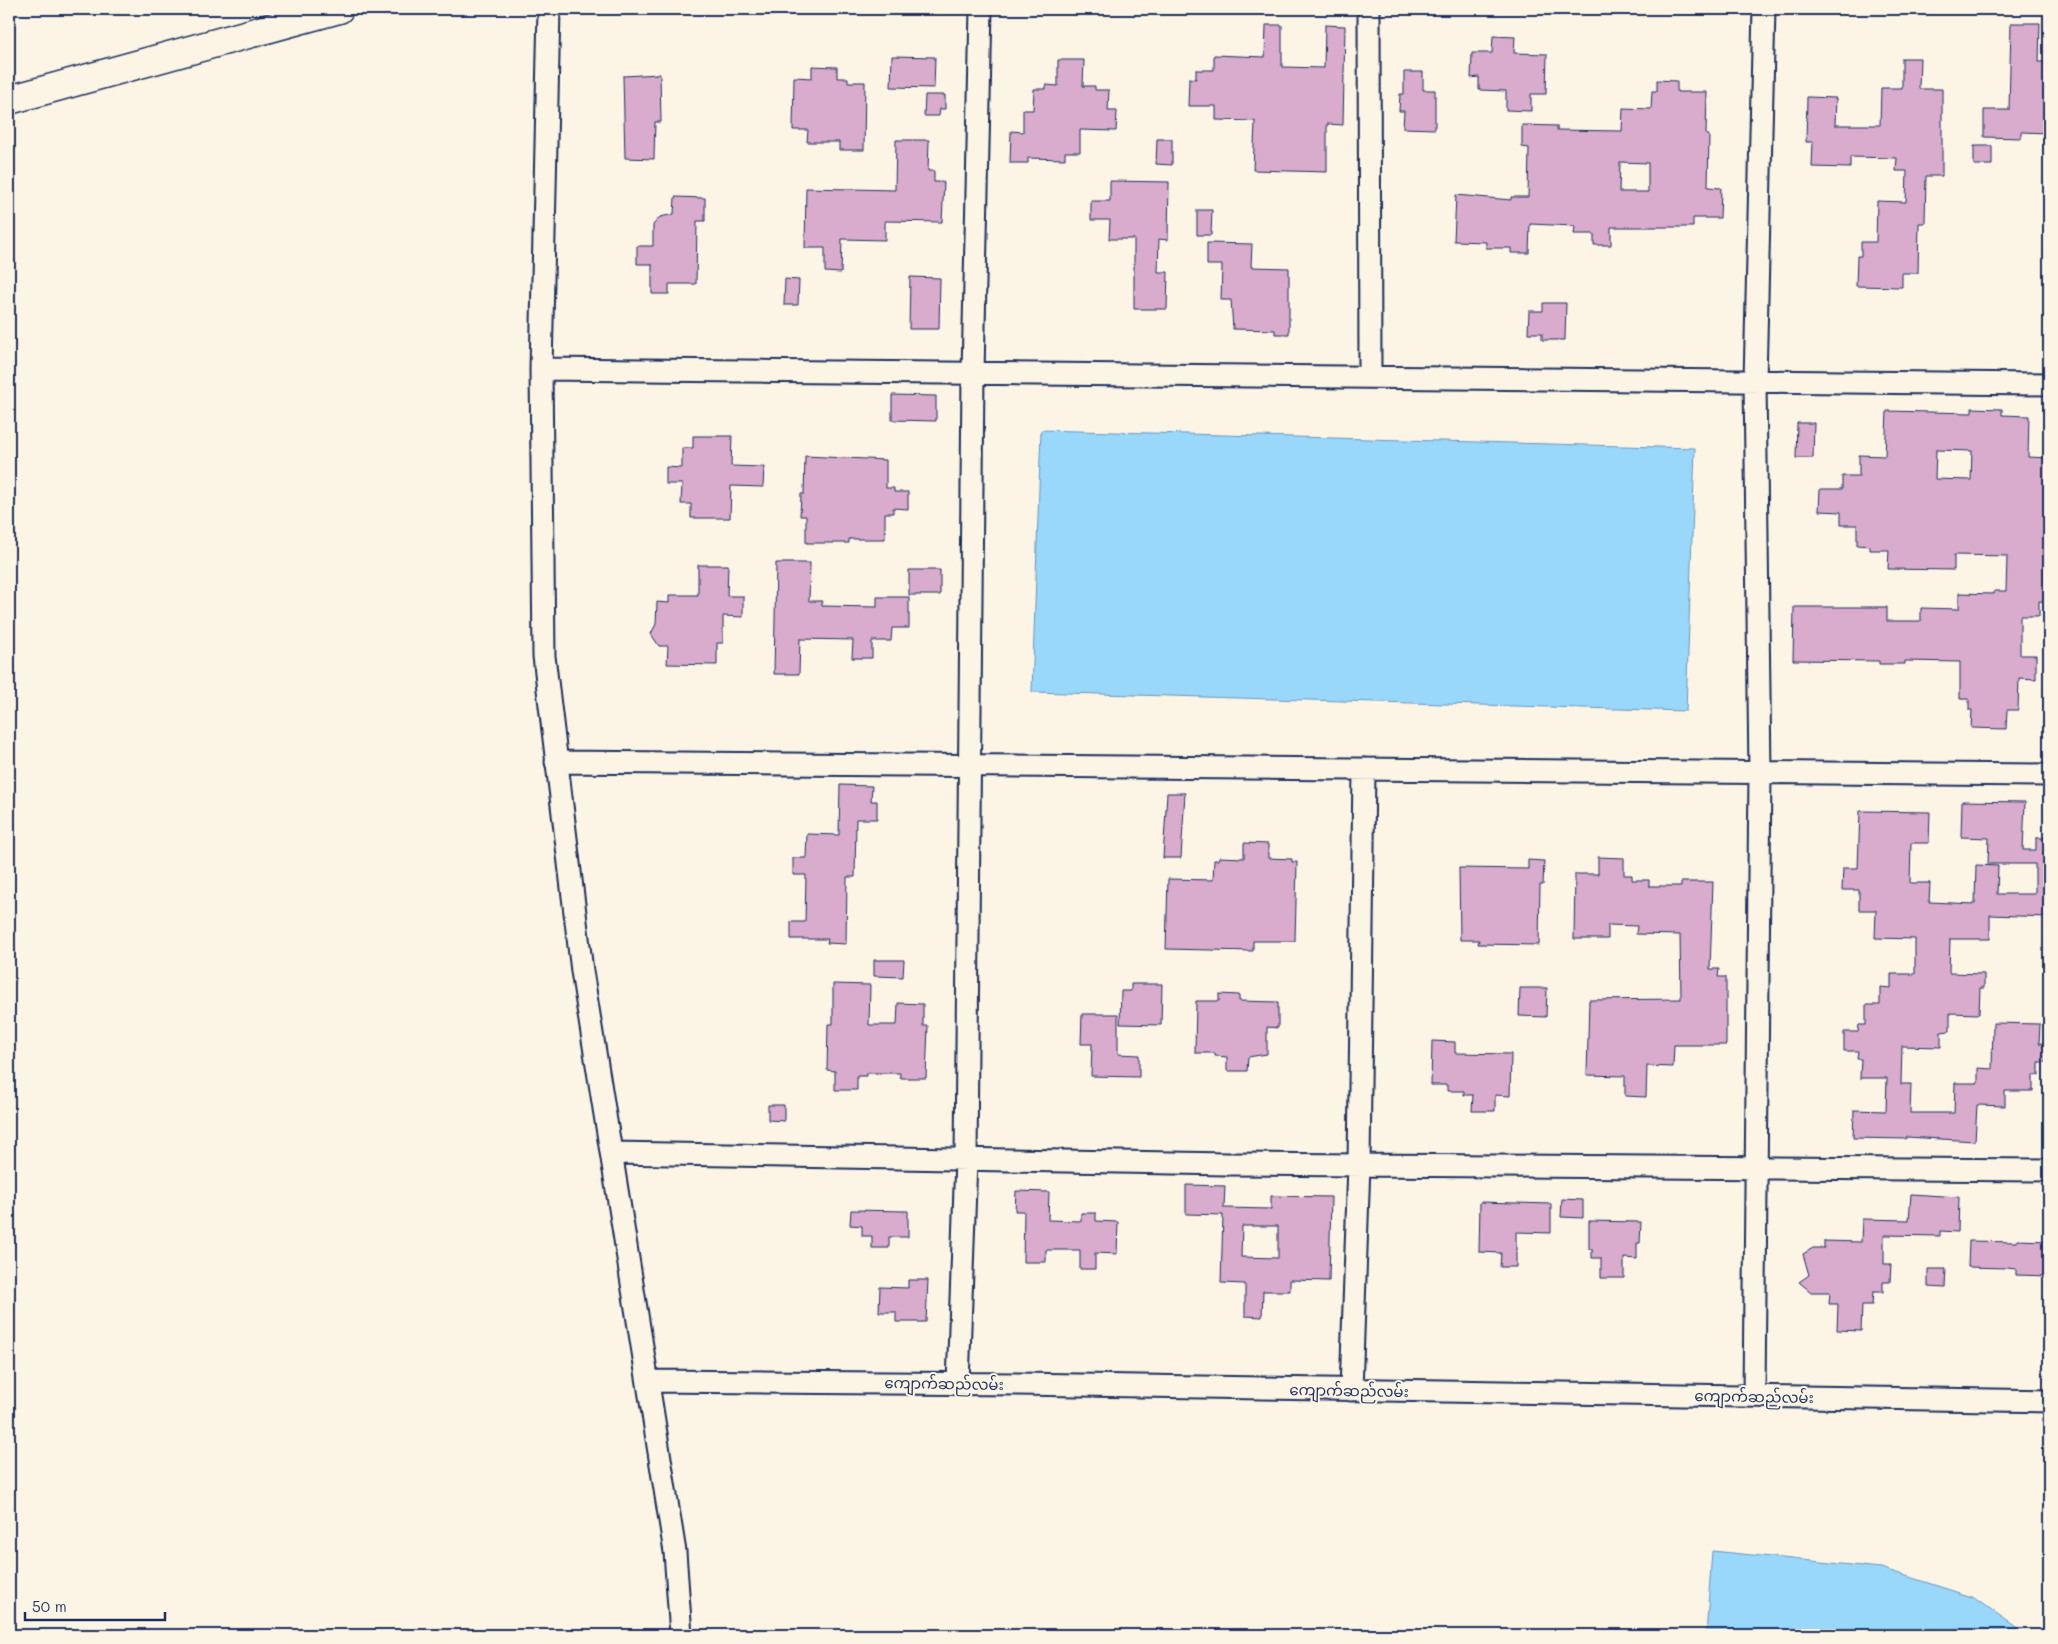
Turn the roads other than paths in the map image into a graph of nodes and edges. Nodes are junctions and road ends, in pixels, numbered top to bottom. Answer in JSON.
{"nodes":[{"id":1,"x":336,"y":9,"type":"edge"},
{"id":2,"x":549,"y":9,"type":"edge"},
{"id":3,"x":981,"y":9,"type":"edge"},
{"id":4,"x":1369,"y":9,"type":"edge"},
{"id":5,"x":1764,"y":9,"type":"edge"},
{"id":6,"x":9,"y":100,"type":"edge"},
{"id":7,"x":540,"y":369,"type":"junction"},
{"id":8,"x":973,"y":373,"type":"junction"},
{"id":9,"x":1370,"y":376,"type":"junction"},
{"id":10,"x":1755,"y":381,"type":"junction"},
{"id":11,"x":2049,"y":384,"type":"edge"},
{"id":12,"x":556,"y":762,"type":"junction"},
{"id":13,"x":969,"y":766,"type":"junction"},
{"id":14,"x":1364,"y":769,"type":"junction"},
{"id":15,"x":1760,"y":772,"type":"junction"},
{"id":16,"x":2049,"y":775,"type":"edge"},
{"id":17,"x":612,"y":1153,"type":"junction"},
{"id":18,"x":966,"y":1159,"type":"junction"},
{"id":19,"x":1359,"y":1165,"type":"junction"},
{"id":20,"x":1756,"y":1168,"type":"junction"},
{"id":21,"x":2049,"y":1170,"type":"edge"},
{"id":22,"x":648,"y":1381,"type":"junction"},
{"id":23,"x":958,"y":1384,"type":"junction"},
{"id":24,"x":1352,"y":1390,"type":"junction"},
{"id":25,"x":1754,"y":1396,"type":"junction"},
{"id":26,"x":2049,"y":1401,"type":"edge"},
{"id":27,"x":681,"y":1635,"type":"edge"}],
"edges":[{"from":1,"to":6,"type":"street"},
{"from":2,"to":7,"type":"street"},
{"from":3,"to":8,"type":"street"},
{"from":4,"to":9,"type":"street"},
{"from":5,"to":10,"type":"street"},
{"from":7,"to":8,"type":"street"},
{"from":7,"to":12,"type":"street"},
{"from":8,"to":9,"type":"street"},
{"from":8,"to":13,"type":"street"},
{"from":9,"to":10,"type":"street"},
{"from":10,"to":11,"type":"street"},
{"from":10,"to":15,"type":"street"},
{"from":12,"to":13,"type":"street"},
{"from":12,"to":17,"type":"street"},
{"from":13,"to":14,"type":"street"},
{"from":13,"to":18,"type":"street"},
{"from":14,"to":15,"type":"street"},
{"from":14,"to":19,"type":"street"},
{"from":15,"to":16,"type":"street"},
{"from":15,"to":20,"type":"street"},
{"from":17,"to":18,"type":"street"},
{"from":17,"to":22,"type":"street"},
{"from":18,"to":19,"type":"street"},
{"from":18,"to":23,"type":"street"},
{"from":19,"to":20,"type":"street"},
{"from":19,"to":24,"type":"street"},
{"from":20,"to":21,"type":"street"},
{"from":20,"to":25,"type":"street"},
{"from":22,"to":23,"type":"street","name":"ကျောက်ဆည်လမ်း"},
{"from":22,"to":27,"type":"street"},
{"from":23,"to":24,"type":"street","name":"ကျောက်ဆည်လမ်း"},
{"from":24,"to":25,"type":"street","name":"ကျောက်ဆည်လမ်း"},
{"from":25,"to":26,"type":"street","name":"ကျောက်ဆည်လမ်း"}]}
